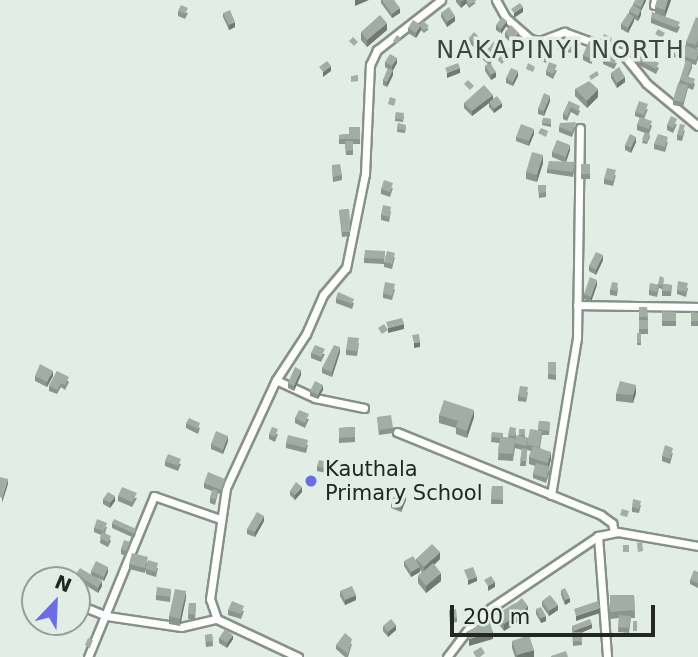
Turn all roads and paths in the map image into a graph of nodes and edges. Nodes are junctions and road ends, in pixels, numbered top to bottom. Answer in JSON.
{"nodes":[{"id":1,"x":440,"y":0,"type":"edge"},
{"id":2,"x":496,"y":0,"type":"edge"},
{"id":3,"x":698,"y":126,"type":"edge"},
{"id":4,"x":580,"y":128,"type":"dead end"},
{"id":5,"x":577,"y":305,"type":"junction"},
{"id":6,"x":698,"y":307,"type":"edge"},
{"id":7,"x":276,"y":380,"type":"junction"},
{"id":8,"x":365,"y":408,"type":"dead end"},
{"id":9,"x":397,"y":432,"type":"dead end"},
{"id":10,"x":551,"y":495,"type":"junction"},
{"id":11,"x":219,"y":519,"type":"junction"},
{"id":12,"x":614,"y":532,"type":"junction"},
{"id":13,"x":598,"y":536,"type":"junction"},
{"id":14,"x":698,"y":546,"type":"edge"},
{"id":15,"x":91,"y":610,"type":"edge"},
{"id":16,"x":107,"y":616,"type":"junction"},
{"id":17,"x":217,"y":619,"type":"junction"},
{"id":18,"x":88,"y":657,"type":"edge"},
{"id":19,"x":298,"y":657,"type":"edge"},
{"id":20,"x":447,"y":657,"type":"edge"},
{"id":21,"x":607,"y":657,"type":"edge"}],
"edges":[{"from":1,"to":7,"type":"street"},
{"from":2,"to":3,"type":"street"},
{"from":4,"to":5,"type":"street"},
{"from":5,"to":6,"type":"street"},
{"from":5,"to":10,"type":"street"},
{"from":7,"to":8,"type":"street"},
{"from":7,"to":11,"type":"street"},
{"from":9,"to":10,"type":"street"},
{"from":10,"to":12,"type":"street"},
{"from":11,"to":16,"type":"street"},
{"from":11,"to":17,"type":"street"},
{"from":12,"to":13,"type":"street"},
{"from":12,"to":14,"type":"street"},
{"from":13,"to":20,"type":"street"},
{"from":13,"to":21,"type":"street"},
{"from":15,"to":16,"type":"street"},
{"from":16,"to":17,"type":"street"},
{"from":16,"to":18,"type":"street"},
{"from":17,"to":19,"type":"street"}]}
